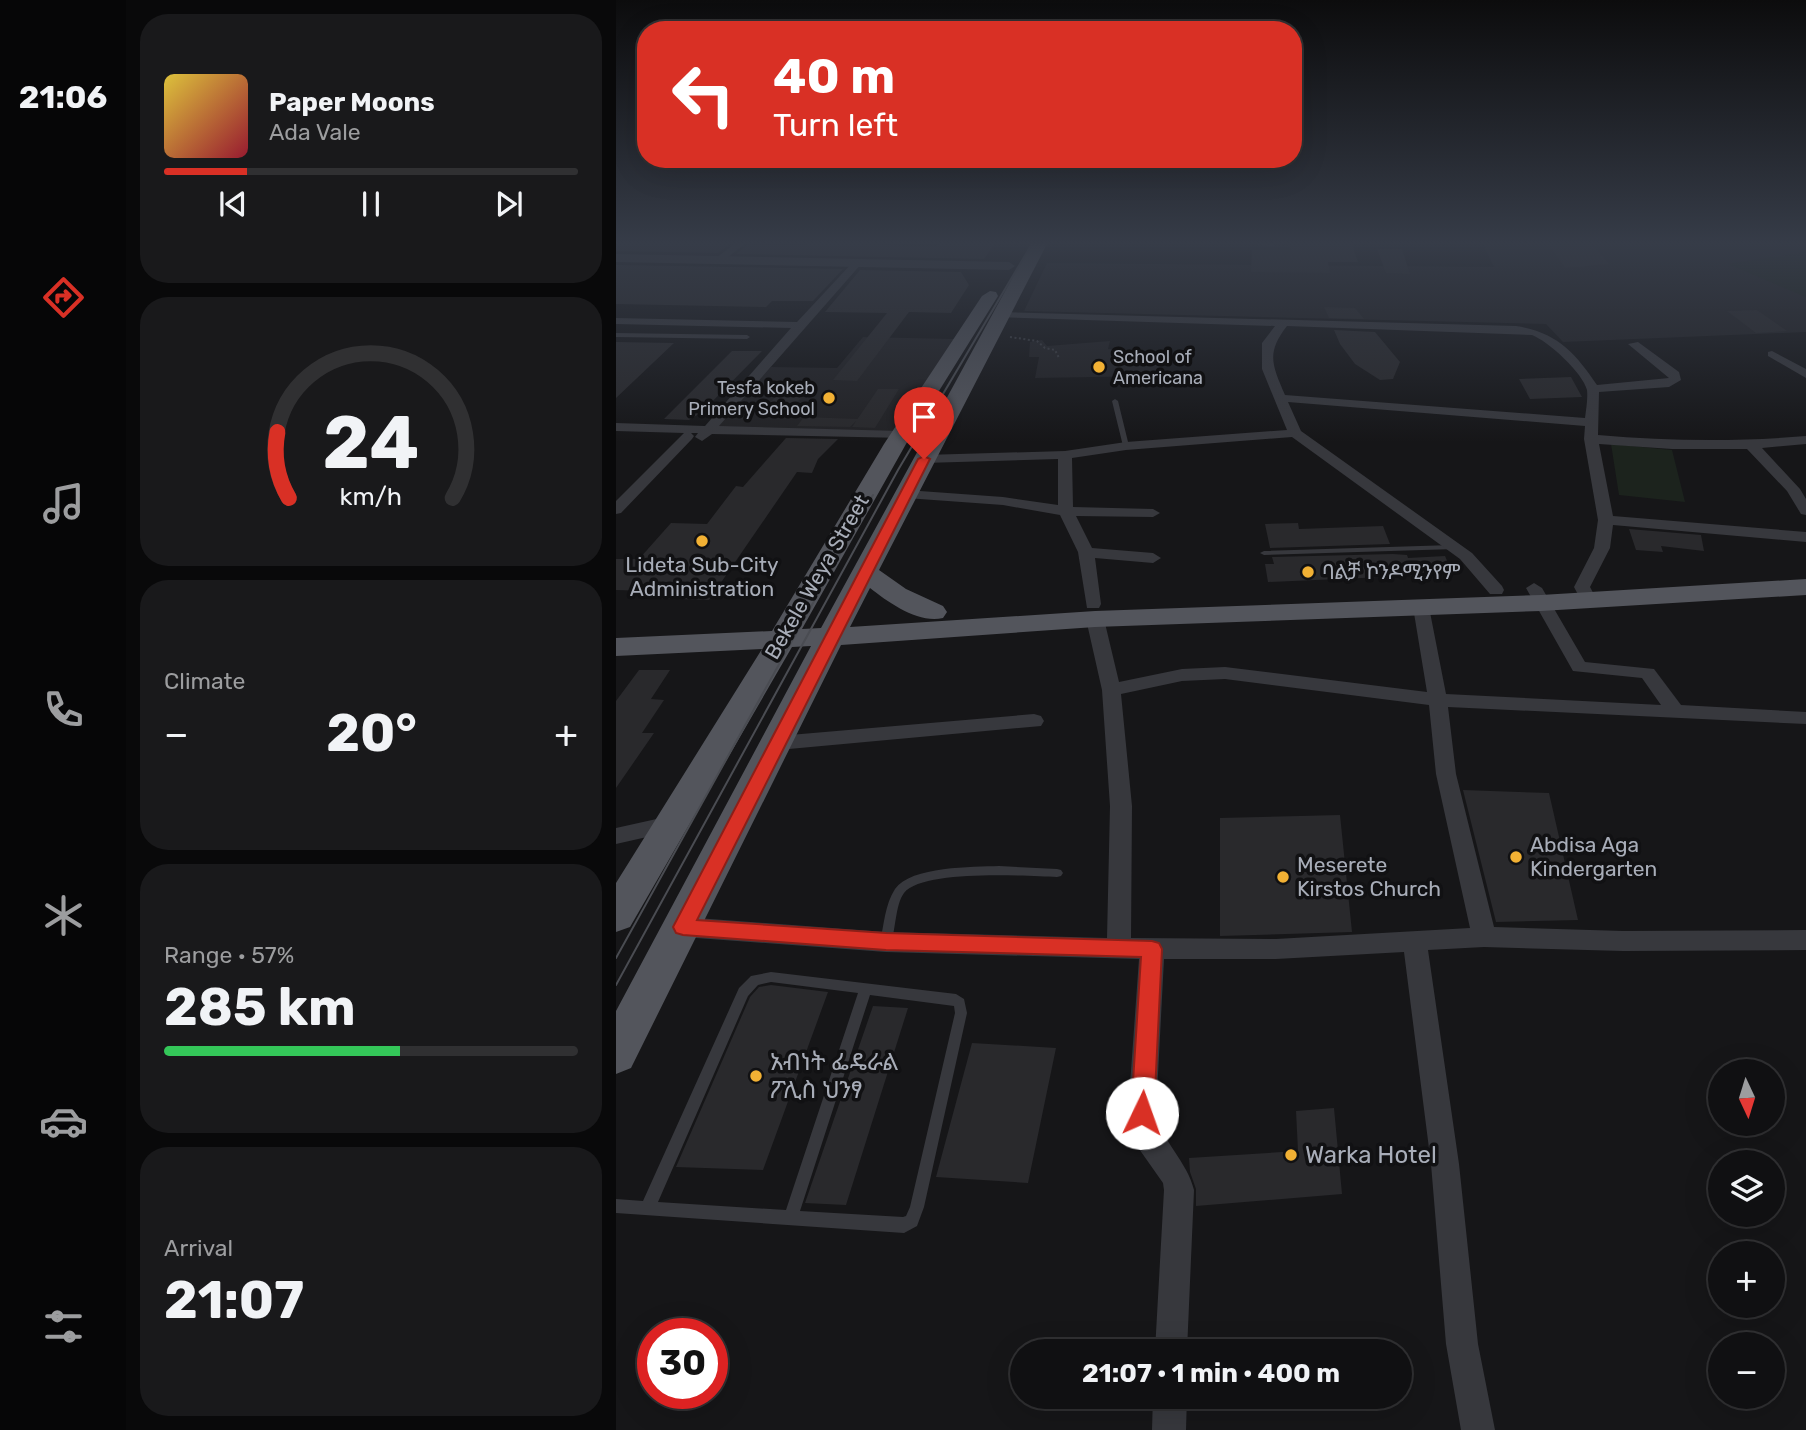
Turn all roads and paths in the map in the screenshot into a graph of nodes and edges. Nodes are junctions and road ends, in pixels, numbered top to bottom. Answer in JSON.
{"nodes":[{"id":1,"x":815,"y":309,"type":"edge"},
{"id":2,"x":981,"y":309,"type":"edge"},
{"id":3,"x":1008,"y":309,"type":"edge"},
{"id":4,"x":1009,"y":309,"type":"edge"},
{"id":5,"x":1004,"y":318,"type":"junction"},
{"id":6,"x":616,"y":321,"type":"edge"},
{"id":7,"x":1284,"y":322,"type":"junction"},
{"id":8,"x":668,"y":323,"type":"junction"},
{"id":9,"x":800,"y":325,"type":"junction"},
{"id":10,"x":616,"y":335,"type":"edge"},
{"id":11,"x":653,"y":335,"type":"junction"},
{"id":12,"x":747,"y":337,"type":"dead end"},
{"id":13,"x":1634,"y":344,"type":"dead end"},
{"id":14,"x":1772,"y":354,"type":"dead end"},
{"id":15,"x":1059,"y":358,"type":"dead end"},
{"id":16,"x":1806,"y":374,"type":"edge"},
{"id":17,"x":1593,"y":388,"type":"junction"},
{"id":18,"x":1281,"y":398,"type":"junction"},
{"id":19,"x":1115,"y":401,"type":"dead end"},
{"id":20,"x":616,"y":427,"type":"edge"},
{"id":21,"x":1592,"y":431,"type":"junction"},
{"id":22,"x":1295,"y":433,"type":"junction"},
{"id":23,"x":616,"y":434,"type":"edge"},
{"id":24,"x":699,"y":434,"type":"junction"},
{"id":25,"x":898,"y":440,"type":"junction"},
{"id":26,"x":1806,"y":440,"type":"edge"},
{"id":27,"x":1751,"y":444,"type":"junction"},
{"id":28,"x":1126,"y":446,"type":"junction"},
{"id":29,"x":1065,"y":455,"type":"junction"},
{"id":30,"x":924,"y":459,"type":"junction"},
{"id":31,"x":906,"y":494,"type":"junction"},
{"id":32,"x":616,"y":510,"type":"edge"},
{"id":33,"x":1066,"y":511,"type":"junction"},
{"id":34,"x":1806,"y":511,"type":"edge"},
{"id":35,"x":1153,"y":513,"type":"dead end"},
{"id":36,"x":1606,"y":520,"type":"junction"},
{"id":37,"x":1806,"y":537,"type":"edge"},
{"id":38,"x":1452,"y":547,"type":"junction"},
{"id":39,"x":1086,"y":552,"type":"junction"},
{"id":40,"x":1264,"y":553,"type":"dead end"},
{"id":41,"x":1153,"y":558,"type":"dead end"},
{"id":42,"x":865,"y":572,"type":"junction"},
{"id":43,"x":1806,"y":574,"type":"edge"},
{"id":44,"x":1806,"y":587,"type":"edge"},
{"id":45,"x":1496,"y":590,"type":"junction"},
{"id":46,"x":1586,"y":593,"type":"junction"},
{"id":47,"x":1537,"y":595,"type":"junction"},
{"id":48,"x":1421,"y":607,"type":"junction"},
{"id":49,"x":933,"y":612,"type":"junction"},
{"id":50,"x":1094,"y":612,"type":"junction"},
{"id":51,"x":616,"y":627,"type":"edge"},
{"id":52,"x":837,"y":627,"type":"junction"},
{"id":53,"x":786,"y":630,"type":"junction"},
{"id":54,"x":906,"y":633,"type":"junction"},
{"id":55,"x":616,"y":647,"type":"edge"},
{"id":56,"x":806,"y":688,"type":"junction"},
{"id":57,"x":1111,"y":690,"type":"junction"},
{"id":58,"x":1438,"y":700,"type":"junction"},
{"id":59,"x":1675,"y":710,"type":"junction"},
{"id":60,"x":1806,"y":718,"type":"edge"},
{"id":61,"x":1034,"y":721,"type":"dead end"},
{"id":62,"x":778,"y":743,"type":"junction"},
{"id":63,"x":670,"y":824,"type":"junction"},
{"id":64,"x":616,"y":836,"type":"edge"},
{"id":65,"x":1057,"y":873,"type":"dead end"},
{"id":66,"x":616,"y":916,"type":"edge"},
{"id":67,"x":683,"y":927,"type":"junction"},
{"id":68,"x":1484,"y":937,"type":"junction"},
{"id":69,"x":1806,"y":940,"type":"edge"},
{"id":70,"x":1415,"y":941,"type":"junction"},
{"id":71,"x":886,"y":942,"type":"junction"},
{"id":72,"x":1119,"y":947,"type":"junction"},
{"id":73,"x":1152,"y":949,"type":"junction"},
{"id":74,"x":865,"y":990,"type":"junction"},
{"id":75,"x":616,"y":1054,"type":"edge"},
{"id":76,"x":616,"y":1206,"type":"edge"},
{"id":77,"x":647,"y":1209,"type":"junction"},
{"id":78,"x":791,"y":1217,"type":"junction"},
{"id":79,"x":1172,"y":1339,"type":"edge"},
{"id":80,"x":1170,"y":1409,"type":"edge"},
{"id":81,"x":1169,"y":1430,"type":"edge"},
{"id":82,"x":1478,"y":1430,"type":"edge"}],
"edges":[{"from":1,"to":9,"type":"street"},
{"from":2,"to":25,"type":"main road","name":"Bekele Weya Street"},
{"from":3,"to":5,"type":"main road","name":"Bekele Weya Street"},
{"from":4,"to":5,"type":"main road"},
{"from":5,"to":7,"type":"street"},
{"from":5,"to":15,"type":"path"},
{"from":5,"to":30,"type":"main road","name":"Bekele Weya Street"},
{"from":6,"to":8,"type":"street"},
{"from":7,"to":17,"type":"street"},
{"from":7,"to":18,"type":"street"},
{"from":8,"to":9,"type":"street"},
{"from":8,"to":11,"type":"lane"},
{"from":9,"to":24,"type":"street"},
{"from":10,"to":11,"type":"lane"},
{"from":11,"to":12,"type":"lane"},
{"from":13,"to":17,"type":"street"},
{"from":14,"to":16,"type":"street"},
{"from":17,"to":21,"type":"street"},
{"from":18,"to":21,"type":"street"},
{"from":18,"to":22,"type":"street"},
{"from":19,"to":28,"type":"lane"},
{"from":20,"to":24,"type":"street"},
{"from":21,"to":27,"type":"street"},
{"from":21,"to":36,"type":"street"},
{"from":22,"to":28,"type":"street"},
{"from":22,"to":38,"type":"street"},
{"from":23,"to":24,"type":"street"},
{"from":24,"to":25,"type":"street"},
{"from":24,"to":32,"type":"street"},
{"from":25,"to":53,"type":"main road","name":"Bekele Weya Street"},
{"from":26,"to":27,"type":"street"},
{"from":27,"to":34,"type":"street"},
{"from":28,"to":29,"type":"street"},
{"from":29,"to":30,"type":"street"},
{"from":29,"to":33,"type":"street"},
{"from":30,"to":31,"type":"main road","name":"Bekele Weya Street"},
{"from":31,"to":33,"type":"street"},
{"from":31,"to":42,"type":"main road","name":"Bekele Weya Street"},
{"from":33,"to":35,"type":"street"},
{"from":33,"to":39,"type":"street"},
{"from":36,"to":37,"type":"street"},
{"from":36,"to":46,"type":"street"},
{"from":38,"to":40,"type":"lane"},
{"from":38,"to":45,"type":"street"},
{"from":39,"to":41,"type":"street"},
{"from":39,"to":50,"type":"street"},
{"from":42,"to":49,"type":"main road"},
{"from":42,"to":52,"type":"main road","name":"Bekele Weya Street"},
{"from":43,"to":46,"type":"main road"},
{"from":44,"to":46,"type":"main road"},
{"from":45,"to":47,"type":"main road"},
{"from":45,"to":50,"type":"main road"},
{"from":46,"to":47,"type":"main road"},
{"from":47,"to":48,"type":"main road"},
{"from":47,"to":59,"type":"street"},
{"from":48,"to":50,"type":"main road"},
{"from":48,"to":58,"type":"street"},
{"from":49,"to":50,"type":"main road"},
{"from":49,"to":52,"type":"main road"},
{"from":50,"to":54,"type":"main road"},
{"from":50,"to":57,"type":"street"},
{"from":51,"to":53,"type":"main road"},
{"from":52,"to":53,"type":"main road"},
{"from":52,"to":54,"type":"main road"},
{"from":52,"to":56,"type":"main road","name":"Bekele Weya Street"},
{"from":53,"to":55,"type":"main road"},
{"from":53,"to":63,"type":"main road","name":"Bekele Weya Street"},
{"from":54,"to":56,"type":"main road"},
{"from":56,"to":62,"type":"main road","name":"Bekele Weya Street"},
{"from":57,"to":58,"type":"street"},
{"from":57,"to":72,"type":"street"},
{"from":58,"to":59,"type":"street"},
{"from":58,"to":68,"type":"street"},
{"from":59,"to":60,"type":"street"},
{"from":61,"to":62,"type":"street"},
{"from":62,"to":67,"type":"main road","name":"Bekele Weya Street"},
{"from":63,"to":64,"type":"street"},
{"from":63,"to":66,"type":"main road","name":"Bekele Weya Street"},
{"from":65,"to":71,"type":"lane"},
{"from":67,"to":71,"type":"street"},
{"from":67,"to":75,"type":"main road","name":"Bekele Weya Street"},
{"from":68,"to":69,"type":"street"},
{"from":68,"to":70,"type":"street"},
{"from":70,"to":73,"type":"street"},
{"from":70,"to":82,"type":"street"},
{"from":71,"to":72,"type":"street"},
{"from":72,"to":73,"type":"street"},
{"from":73,"to":79,"type":"street"},
{"from":74,"to":77,"type":"lane"},
{"from":74,"to":78,"type":"lane"},
{"from":74,"to":78,"type":"lane"},
{"from":76,"to":77,"type":"lane"},
{"from":77,"to":78,"type":"lane"},
{"from":80,"to":81,"type":"street"}]}
